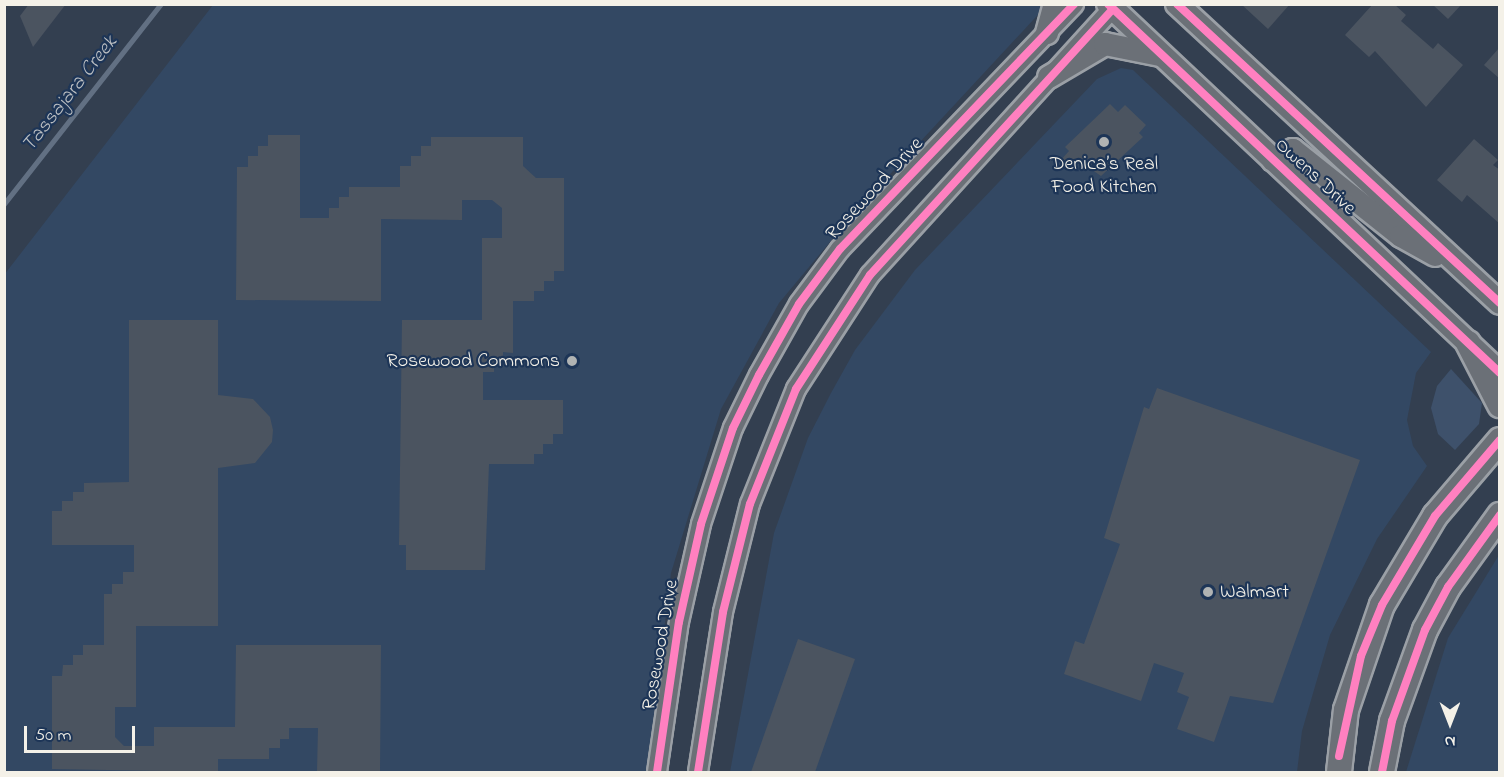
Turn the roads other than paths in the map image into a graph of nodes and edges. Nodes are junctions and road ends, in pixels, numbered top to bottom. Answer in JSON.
{"nodes":[{"id":1,"x":1055,"y":4,"type":"edge"},
{"id":2,"x":1074,"y":4,"type":"edge"},
{"id":3,"x":1177,"y":4,"type":"edge"},
{"id":4,"x":1112,"y":6,"type":"edge"},
{"id":5,"x":1047,"y":33,"type":"junction"},
{"id":6,"x":1161,"y":55,"type":"junction"},
{"id":7,"x":1049,"y":77,"type":"junction"},
{"id":8,"x":1274,"y":160,"type":"junction"},
{"id":9,"x":1470,"y":276,"type":"junction"},
{"id":10,"x":1500,"y":303,"type":"edge"},
{"id":11,"x":1468,"y":343,"type":"junction"},
{"id":12,"x":1500,"y":373,"type":"edge"},
{"id":13,"x":1500,"y":405,"type":"edge"},
{"id":14,"x":1500,"y":411,"type":"edge"},
{"id":15,"x":1500,"y":440,"type":"edge"},
{"id":16,"x":1480,"y":461,"type":"junction"},
{"id":17,"x":1500,"y":515,"type":"edge"},
{"id":18,"x":657,"y":772,"type":"edge"},
{"id":19,"x":698,"y":772,"type":"edge"},
{"id":20,"x":1339,"y":772,"type":"edge"},
{"id":21,"x":1382,"y":772,"type":"edge"}],
"edges":[{"from":1,"to":5,"type":"street"},
{"from":2,"to":5,"type":"street","name":"Rosewood Drive"},
{"from":3,"to":9,"type":"street","name":"Owens Drive"},
{"from":4,"to":6,"type":"street","name":"Owens Drive"},
{"from":4,"to":7,"type":"street"},
{"from":5,"to":18,"type":"street","name":"Rosewood Drive"},
{"from":6,"to":7,"type":"street"},
{"from":6,"to":8,"type":"street","name":"Owens Drive"},
{"from":7,"to":19,"type":"street"},
{"from":8,"to":9,"type":"street"},
{"from":8,"to":11,"type":"street","name":"Owens Drive"},
{"from":9,"to":10,"type":"street","name":"Owens Drive"},
{"from":11,"to":12,"type":"street","name":"Owens Drive"},
{"from":11,"to":13,"type":"main road"},
{"from":14,"to":16,"type":"main road"},
{"from":15,"to":16,"type":"main road"},
{"from":16,"to":20,"type":"main road"},
{"from":17,"to":21,"type":"main road"}]}
